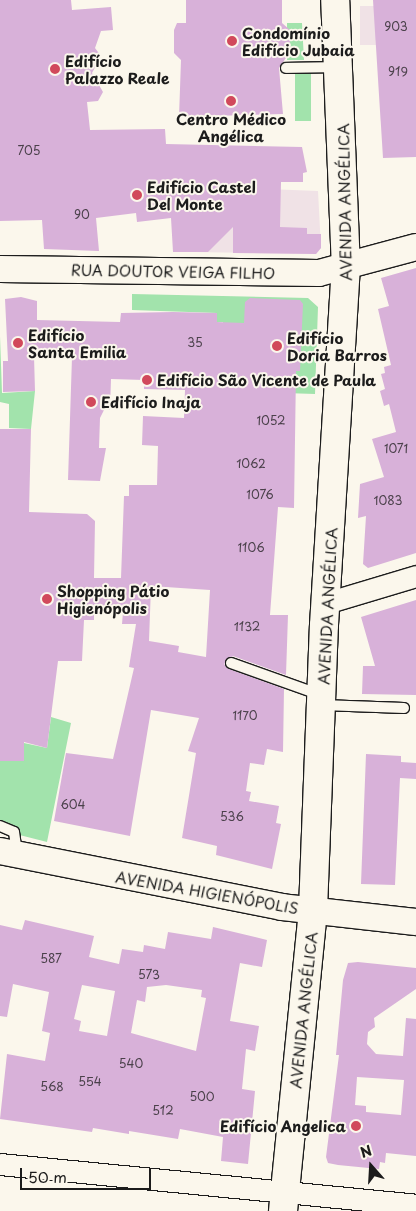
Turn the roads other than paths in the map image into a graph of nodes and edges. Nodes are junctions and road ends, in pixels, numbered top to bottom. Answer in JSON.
{"nodes":[{"id":1,"x":335,"y":0,"type":"edge"},
{"id":2,"x":340,"y":67,"type":"junction"},
{"id":3,"x":286,"y":68,"type":"dead end"},
{"id":4,"x":416,"y":247,"type":"edge"},
{"id":5,"x":0,"y":269,"type":"edge"},
{"id":6,"x":346,"y":269,"type":"junction"},
{"id":7,"x":416,"y":576,"type":"edge"},
{"id":8,"x":326,"y":603,"type":"junction"},
{"id":9,"x":231,"y":663,"type":"dead end"},
{"id":10,"x":321,"y":700,"type":"junction"},
{"id":11,"x":404,"y":708,"type":"dead end"},
{"id":12,"x":0,"y":826,"type":"edge"},
{"id":13,"x":9,"y":853,"type":"edge"},
{"id":14,"x":313,"y":910,"type":"junction"},
{"id":15,"x":416,"y":922,"type":"edge"},
{"id":16,"x":0,"y":1164,"type":"edge"},
{"id":17,"x":284,"y":1203,"type":"edge"},
{"id":18,"x":416,"y":1205,"type":"edge"}],
"edges":[{"from":1,"to":2,"type":"main road","name":"AVENIDA ANGÉLICA"},
{"from":2,"to":3,"type":"lane"},
{"from":2,"to":6,"type":"main road","name":"AVENIDA ANGÉLICA"},
{"from":4,"to":6,"type":"street","name":"RUA DOUTOR VEIGA FILHO"},
{"from":5,"to":6,"type":"street","name":"RUA DOUTOR VEIGA FILHO"},
{"from":6,"to":8,"type":"main road","name":"AVENIDA ANGÉLICA"},
{"from":7,"to":8,"type":"street"},
{"from":8,"to":10,"type":"main road","name":"AVENIDA ANGÉLICA"},
{"from":9,"to":10,"type":"lane"},
{"from":10,"to":11,"type":"lane"},
{"from":10,"to":14,"type":"main road","name":"AVENIDA ANGÉLICA"},
{"from":12,"to":13,"type":"lane"},
{"from":13,"to":14,"type":"street","name":"AVENIDA HIGIENÓPOLIS"},
{"from":14,"to":15,"type":"street","name":"AVENIDA HIGIENÓPOLIS"},
{"from":14,"to":17,"type":"main road","name":"AVENIDA ANGÉLICA"},
{"from":16,"to":17,"type":"street"},
{"from":17,"to":18,"type":"street"}]}
